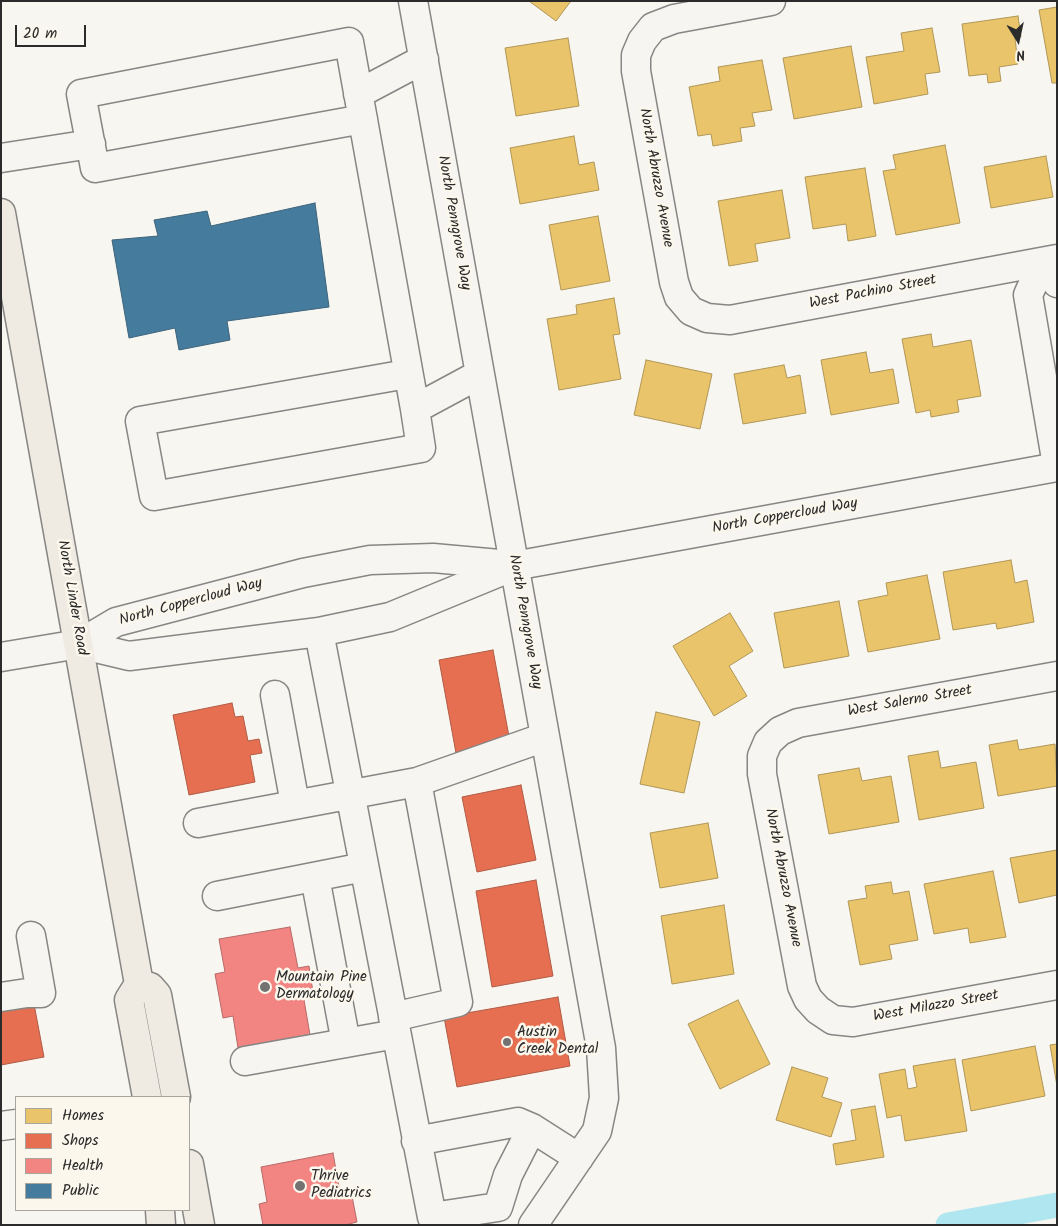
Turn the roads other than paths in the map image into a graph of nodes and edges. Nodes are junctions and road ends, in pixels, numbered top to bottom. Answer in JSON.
{"nodes":[{"id":1,"x":413,"y":1,"type":"edge"},
{"id":2,"x":771,"y":1,"type":"edge"},
{"id":3,"x":424,"y":59,"type":"junction"},
{"id":4,"x":361,"y":106,"type":"junction"},
{"id":5,"x":91,"y":144,"type":"junction"},
{"id":6,"x":1,"y":158,"type":"edge"},
{"id":7,"x":1,"y":213,"type":"edge"},
{"id":8,"x":1052,"y":268,"type":"edge"},
{"id":9,"x":691,"y":311,"type":"joint"},
{"id":10,"x":408,"y":374,"type":"junction"},
{"id":11,"x":480,"y":374,"type":"junction"},
{"id":12,"x":415,"y":409,"type":"junction"},
{"id":13,"x":1057,"y":466,"type":"edge"},
{"id":14,"x":514,"y":566,"type":"junction"},
{"id":15,"x":320,"y":632,"type":"junction"},
{"id":16,"x":79,"y":644,"type":"junction"},
{"id":17,"x":1,"y":657,"type":"edge"},
{"id":18,"x":1057,"y":676,"type":"edge"},
{"id":19,"x":275,"y":695,"type":"dead end"},
{"id":20,"x":545,"y":737,"type":"junction"},
{"id":21,"x":768,"y":742,"type":"joint"},
{"id":22,"x":417,"y":782,"type":"junction"},
{"id":23,"x":350,"y":793,"type":"junction"},
{"id":24,"x":295,"y":804,"type":"junction"},
{"id":25,"x":198,"y":823,"type":"dead end"},
{"id":26,"x":364,"y":868,"type":"junction"},
{"id":27,"x":315,"y":876,"type":"junction"},
{"id":28,"x":217,"y":896,"type":"dead end"},
{"id":29,"x":30,"y":936,"type":"dead end"},
{"id":30,"x":139,"y":984,"type":"junction"},
{"id":31,"x":1057,"y":985,"type":"edge"},
{"id":32,"x":1,"y":997,"type":"edge"},
{"id":33,"x":818,"y":1010,"type":"joint"},
{"id":34,"x":395,"y":1026,"type":"junction"},
{"id":35,"x":346,"y":1043,"type":"junction"},
{"id":36,"x":245,"y":1061,"type":"dead end"},
{"id":37,"x":147,"y":1096,"type":"edge"},
{"id":38,"x":176,"y":1096,"type":"edge"},
{"id":39,"x":15,"y":1124,"type":"edge"},
{"id":40,"x":1,"y":1126,"type":"edge"},
{"id":41,"x":532,"y":1128,"type":"junction"},
{"id":42,"x":416,"y":1141,"type":"junction"},
{"id":43,"x":579,"y":1158,"type":"junction"},
{"id":44,"x":190,"y":1170,"type":"edge"},
{"id":45,"x":160,"y":1211,"type":"edge"},
{"id":46,"x":162,"y":1225,"type":"edge"},
{"id":47,"x":200,"y":1225,"type":"edge"},
{"id":48,"x":533,"y":1225,"type":"edge"}],
"edges":[{"from":1,"to":3,"type":"street","name":"North Penngrove Way"},
{"from":2,"to":9,"type":"street","name":"North Abruzzo Avenue"},
{"from":3,"to":4,"type":"street"},
{"from":3,"to":11,"type":"street","name":"North Penngrove Way"},
{"from":4,"to":5,"type":"street"},
{"from":4,"to":5,"type":"street"},
{"from":4,"to":10,"type":"street"},
{"from":5,"to":6,"type":"street"},
{"from":7,"to":16,"type":"main road","name":"North Linder Road"},
{"from":8,"to":9,"type":"street","name":"West Pachino Street"},
{"from":8,"to":13,"type":"street"},
{"from":10,"to":12,"type":"street"},
{"from":10,"to":12,"type":"street"},
{"from":11,"to":12,"type":"street"},
{"from":11,"to":14,"type":"street","name":"North Penngrove Way"},
{"from":13,"to":14,"type":"street","name":"North Coppercloud Way"},
{"from":14,"to":15,"type":"street","name":"North Coppercloud Way"},
{"from":14,"to":16,"type":"street","name":"North Coppercloud Way"},
{"from":14,"to":20,"type":"street","name":"North Penngrove Way"},
{"from":15,"to":16,"type":"street","name":"North Coppercloud Way"},
{"from":15,"to":23,"type":"street"},
{"from":16,"to":17,"type":"street"},
{"from":16,"to":30,"type":"main road","name":"North Linder Road"},
{"from":18,"to":21,"type":"street","name":"West Salerno Street"},
{"from":19,"to":24,"type":"street"},
{"from":20,"to":22,"type":"street"},
{"from":20,"to":43,"type":"street","name":"North Penngrove Way"},
{"from":21,"to":33,"type":"street","name":"North Abruzzo Avenue"},
{"from":22,"to":23,"type":"street"},
{"from":22,"to":34,"type":"street"},
{"from":23,"to":24,"type":"street"},
{"from":23,"to":26,"type":"street"},
{"from":24,"to":25,"type":"street"},
{"from":26,"to":27,"type":"street"},
{"from":26,"to":34,"type":"street"},
{"from":27,"to":28,"type":"street"},
{"from":27,"to":35,"type":"street"},
{"from":29,"to":32,"type":"street"},
{"from":30,"to":37,"type":"main road","name":"North Linder Road"},
{"from":30,"to":38,"type":"main road"},
{"from":31,"to":33,"type":"street","name":"West Milazzo Street"},
{"from":34,"to":35,"type":"street"},
{"from":34,"to":42,"type":"street"},
{"from":35,"to":36,"type":"street"},
{"from":39,"to":40,"type":"street"},
{"from":41,"to":42,"type":"street"},
{"from":41,"to":42,"type":"street"},
{"from":41,"to":43,"type":"street"},
{"from":43,"to":48,"type":"street","name":"North Penngrove Way"},
{"from":44,"to":47,"type":"main road"},
{"from":45,"to":46,"type":"main road"}]}
